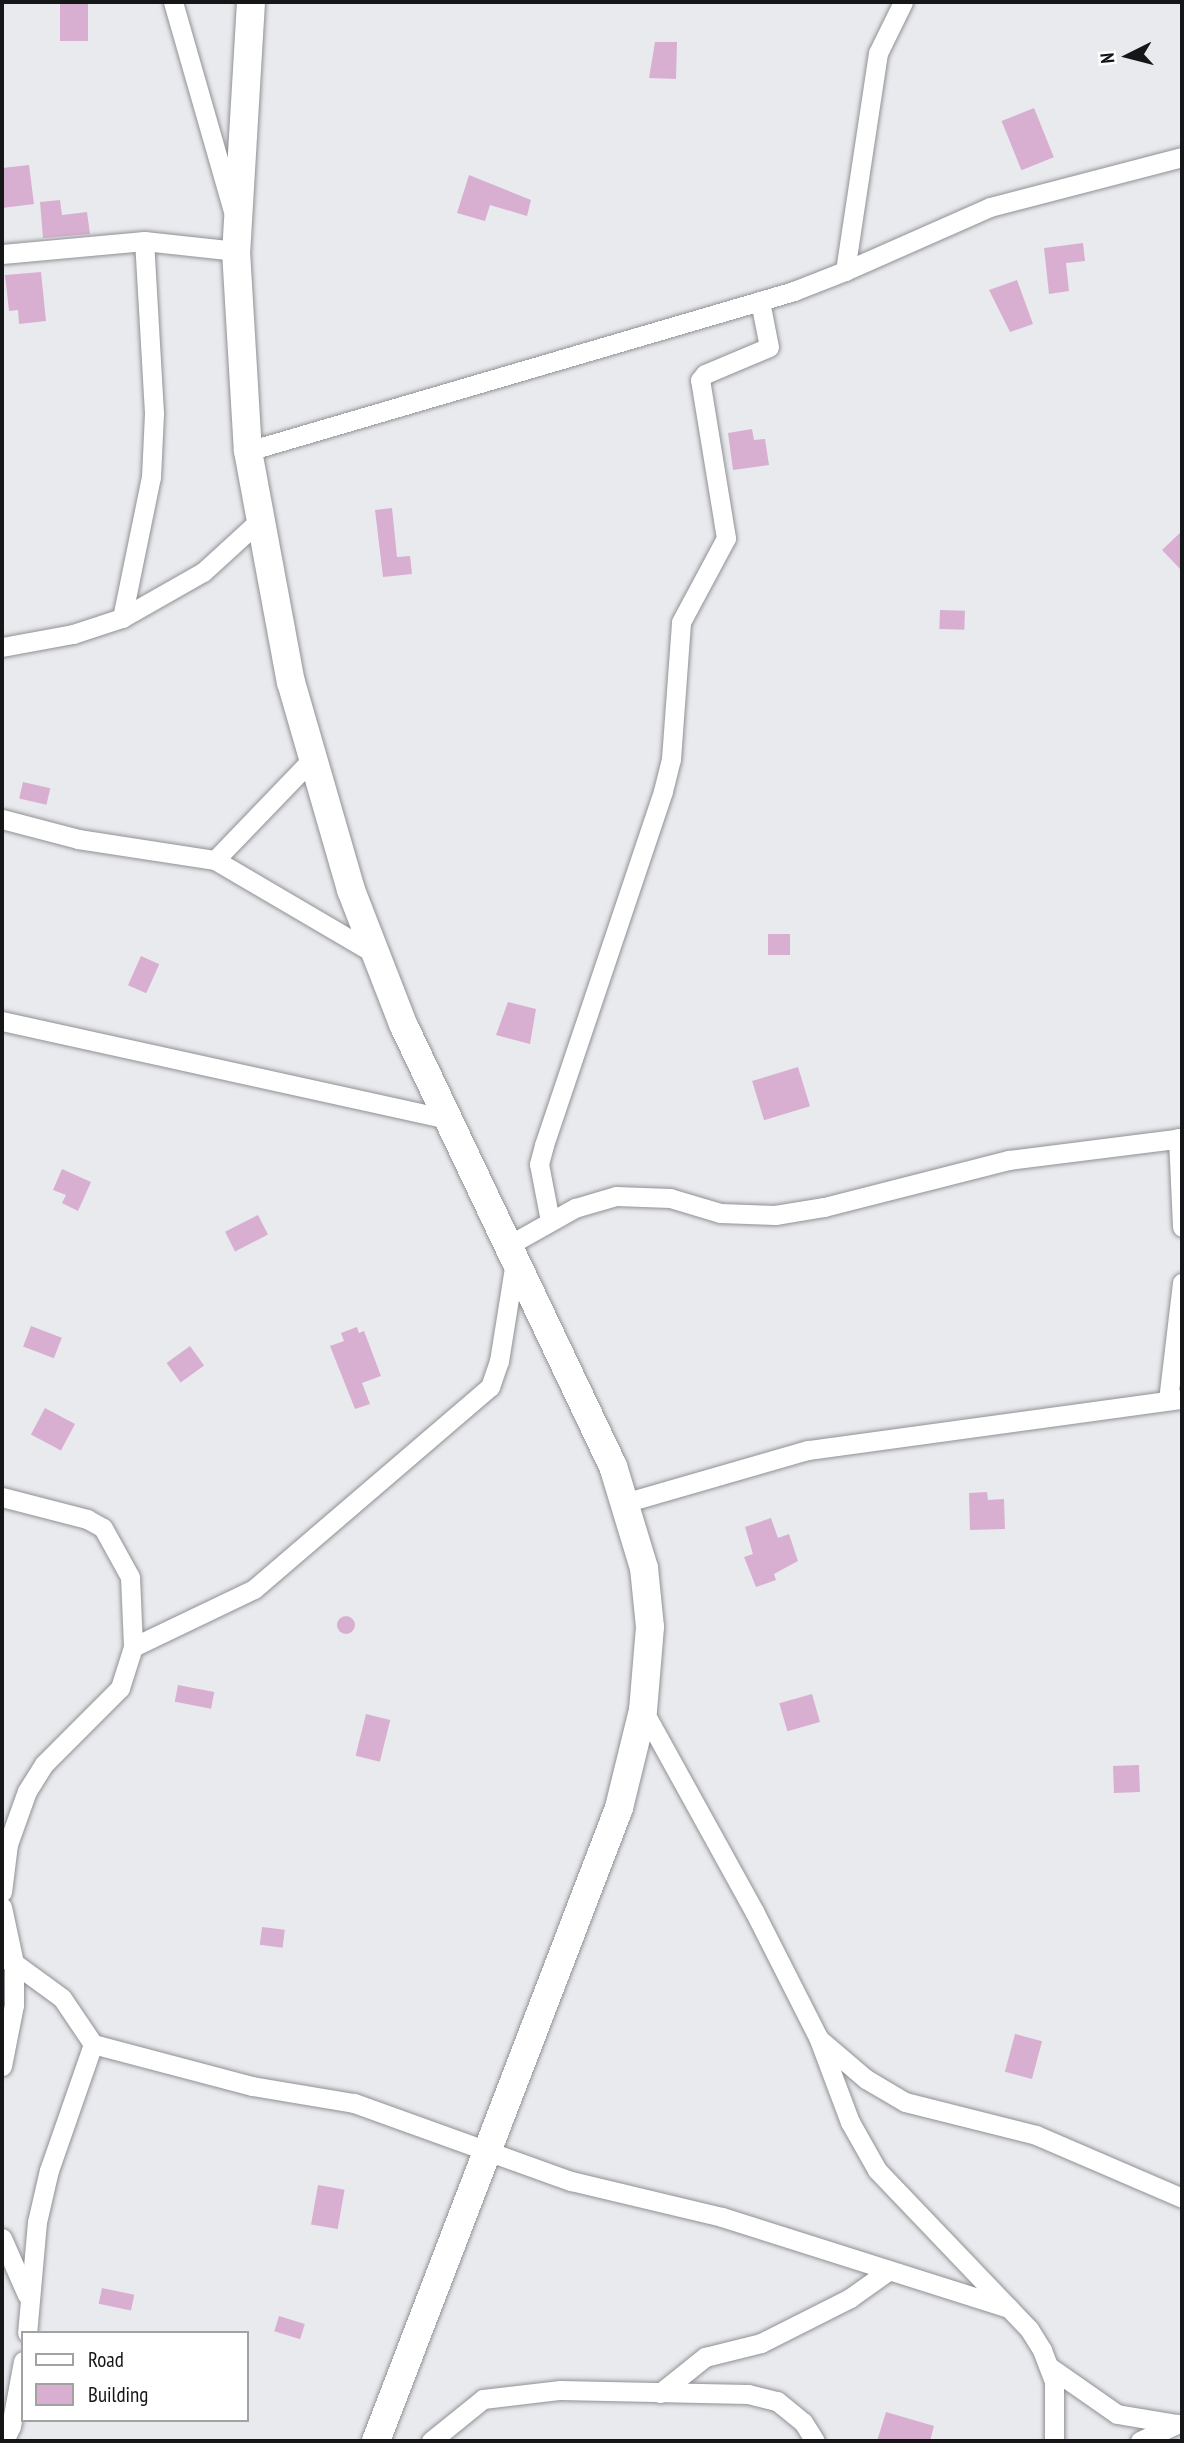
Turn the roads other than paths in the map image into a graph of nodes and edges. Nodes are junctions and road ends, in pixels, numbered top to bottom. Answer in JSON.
{"nodes":[{"id":1,"x":173,"y":2,"type":"edge"},
{"id":2,"x":251,"y":2,"type":"edge"},
{"id":3,"x":903,"y":2,"type":"edge"},
{"id":4,"x":1182,"y":157,"type":"edge"},
{"id":5,"x":236,"y":222,"type":"junction"},
{"id":6,"x":144,"y":242,"type":"junction"},
{"id":7,"x":236,"y":251,"type":"junction"},
{"id":8,"x":2,"y":254,"type":"edge"},
{"id":9,"x":845,"y":271,"type":"junction"},
{"id":10,"x":760,"y":300,"type":"junction"},
{"id":11,"x":248,"y":451,"type":"junction"},
{"id":12,"x":260,"y":520,"type":"junction"},
{"id":13,"x":122,"y":618,"type":"junction"},
{"id":14,"x":2,"y":647,"type":"edge"},
{"id":15,"x":313,"y":758,"type":"junction"},
{"id":16,"x":2,"y":819,"type":"edge"},
{"id":17,"x":215,"y":860,"type":"junction"},
{"id":18,"x":375,"y":954,"type":"junction"},
{"id":19,"x":2,"y":1021,"type":"edge"},
{"id":20,"x":446,"y":1119,"type":"junction"},
{"id":21,"x":1180,"y":1138,"type":"edge"},
{"id":22,"x":550,"y":1220,"type":"junction"},
{"id":23,"x":1182,"y":1227,"type":"edge"},
{"id":24,"x":512,"y":1253,"type":"junction"},
{"id":25,"x":1182,"y":1283,"type":"edge"},
{"id":26,"x":1175,"y":1400,"type":"edge"},
{"id":27,"x":2,"y":1497,"type":"edge"},
{"id":28,"x":624,"y":1503,"type":"junction"},
{"id":29,"x":133,"y":1647,"type":"junction"},
{"id":30,"x":643,"y":1710,"type":"junction"},
{"id":31,"x":2,"y":1892,"type":"edge"},
{"id":32,"x":2,"y":1907,"type":"edge"},
{"id":33,"x":8,"y":1960,"type":"edge"},
{"id":34,"x":818,"y":2037,"type":"junction"},
{"id":35,"x":93,"y":2044,"type":"junction"},
{"id":36,"x":2,"y":2066,"type":"edge"},
{"id":37,"x":489,"y":2149,"type":"junction"},
{"id":38,"x":1182,"y":2198,"type":"edge"},
{"id":39,"x":2,"y":2238,"type":"edge"},
{"id":40,"x":888,"y":2271,"type":"junction"},
{"id":41,"x":27,"y":2296,"type":"junction"},
{"id":42,"x":1009,"y":2308,"type":"junction"},
{"id":43,"x":27,"y":2331,"type":"edge"},
{"id":44,"x":1051,"y":2368,"type":"junction"},
{"id":45,"x":21,"y":2372,"type":"edge"},
{"id":46,"x":660,"y":2393,"type":"junction"},
{"id":47,"x":1180,"y":2420,"type":"edge"},
{"id":48,"x":4,"y":2441,"type":"edge"},
{"id":49,"x":376,"y":2441,"type":"edge"},
{"id":50,"x":431,"y":2441,"type":"edge"},
{"id":51,"x":815,"y":2441,"type":"edge"},
{"id":52,"x":1054,"y":2441,"type":"edge"},
{"id":53,"x":1140,"y":2441,"type":"edge"}],
"edges":[{"from":1,"to":5,"type":"street"},
{"from":2,"to":5,"type":"street"},
{"from":3,"to":9,"type":"street"},
{"from":4,"to":9,"type":"street"},
{"from":5,"to":7,"type":"street"},
{"from":6,"to":7,"type":"street"},
{"from":6,"to":8,"type":"street"},
{"from":6,"to":13,"type":"street"},
{"from":7,"to":11,"type":"street"},
{"from":9,"to":10,"type":"street"},
{"from":10,"to":11,"type":"street"},
{"from":10,"to":22,"type":"street"},
{"from":11,"to":12,"type":"street"},
{"from":12,"to":13,"type":"street"},
{"from":12,"to":15,"type":"street"},
{"from":13,"to":14,"type":"street"},
{"from":15,"to":17,"type":"street"},
{"from":15,"to":18,"type":"street"},
{"from":16,"to":17,"type":"street"},
{"from":17,"to":18,"type":"street"},
{"from":18,"to":20,"type":"street"},
{"from":19,"to":20,"type":"street"},
{"from":20,"to":24,"type":"street"},
{"from":21,"to":22,"type":"street"},
{"from":21,"to":23,"type":"street"},
{"from":22,"to":24,"type":"street"},
{"from":24,"to":28,"type":"street"},
{"from":24,"to":29,"type":"street"},
{"from":25,"to":26,"type":"street"},
{"from":26,"to":28,"type":"street"},
{"from":27,"to":29,"type":"street"},
{"from":28,"to":30,"type":"street"},
{"from":29,"to":31,"type":"street"},
{"from":30,"to":34,"type":"street"},
{"from":30,"to":37,"type":"street"},
{"from":32,"to":33,"type":"street"},
{"from":33,"to":35,"type":"street"},
{"from":33,"to":36,"type":"street"},
{"from":34,"to":38,"type":"street"},
{"from":34,"to":42,"type":"street"},
{"from":35,"to":37,"type":"street"},
{"from":35,"to":41,"type":"street"},
{"from":37,"to":40,"type":"street"},
{"from":37,"to":49,"type":"street"},
{"from":39,"to":41,"type":"street"},
{"from":40,"to":42,"type":"street"},
{"from":40,"to":46,"type":"street"},
{"from":41,"to":43,"type":"street"},
{"from":42,"to":44,"type":"street"},
{"from":44,"to":47,"type":"street"},
{"from":44,"to":52,"type":"street"},
{"from":45,"to":48,"type":"street"},
{"from":46,"to":50,"type":"street"},
{"from":46,"to":51,"type":"street"},
{"from":47,"to":53,"type":"street"}]}
